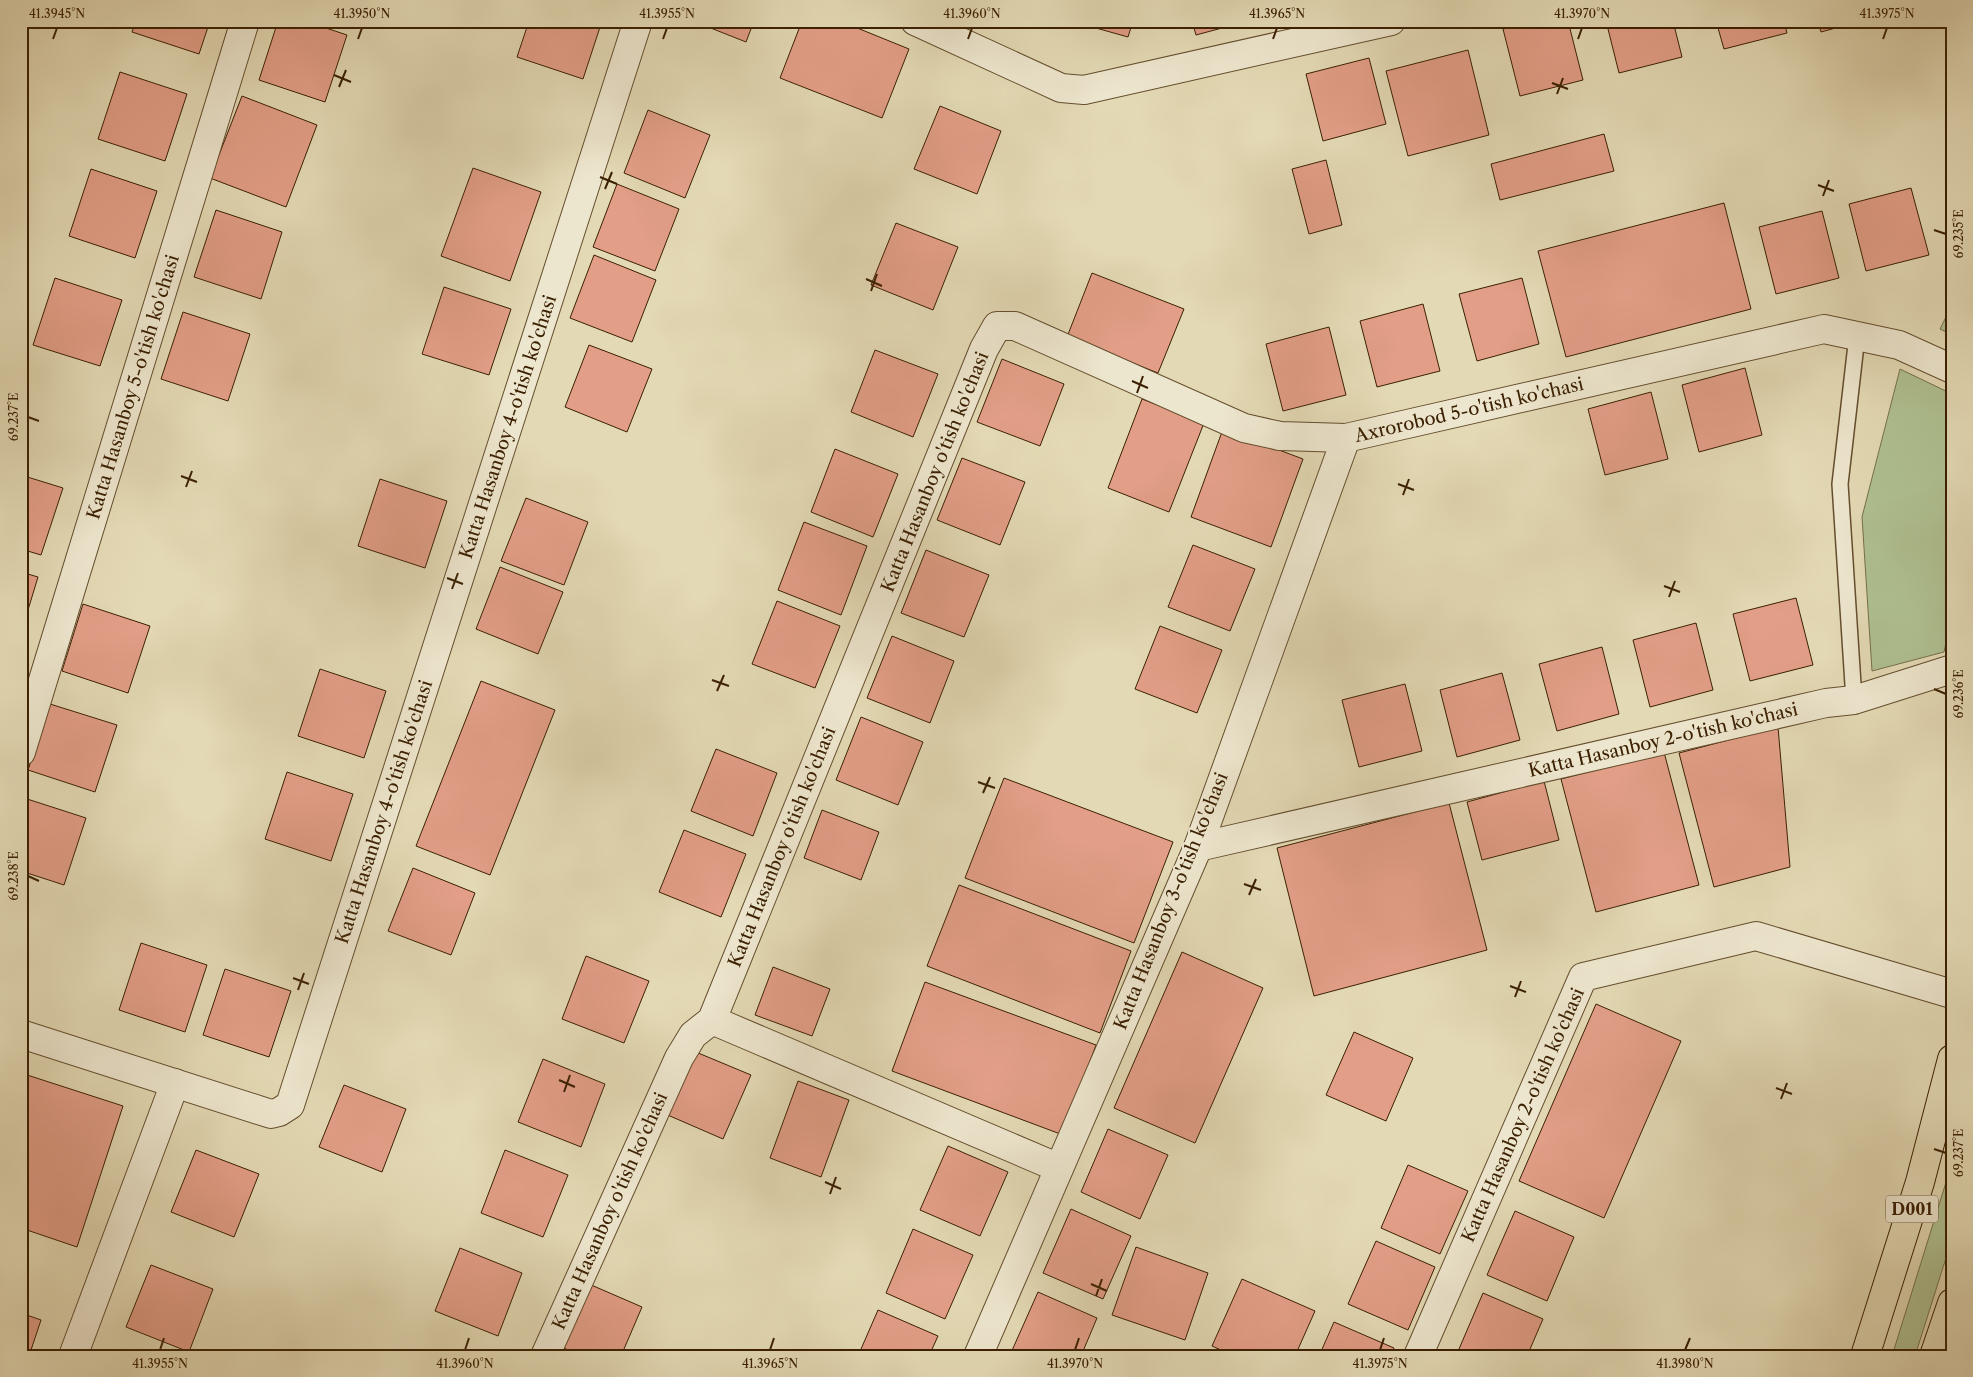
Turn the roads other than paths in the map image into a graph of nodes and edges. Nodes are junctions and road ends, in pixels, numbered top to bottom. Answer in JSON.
{"nodes":[{"id":1,"x":245,"y":21,"type":"edge"},
{"id":2,"x":638,"y":21,"type":"edge"},
{"id":3,"x":916,"y":21,"type":"edge"},
{"id":4,"x":1391,"y":21,"type":"edge"},
{"id":5,"x":997,"y":326,"type":"joint"},
{"id":6,"x":1858,"y":336,"type":"junction"},
{"id":7,"x":1952,"y":369,"type":"edge"},
{"id":8,"x":1346,"y":438,"type":"junction"},
{"id":9,"x":1952,"y":669,"type":"edge"},
{"id":10,"x":1854,"y":700,"type":"junction"},
{"id":11,"x":21,"y":752,"type":"edge"},
{"id":12,"x":1198,"y":847,"type":"junction"},
{"id":13,"x":1952,"y":994,"type":"edge"},
{"id":14,"x":712,"y":1020,"type":"junction"},
{"id":15,"x":21,"y":1034,"type":"edge"},
{"id":16,"x":1952,"y":1059,"type":"edge"},
{"id":17,"x":175,"y":1083,"type":"junction"},
{"id":18,"x":1059,"y":1168,"type":"junction"},
{"id":19,"x":1952,"y":1303,"type":"edge"},
{"id":20,"x":73,"y":1356,"type":"edge"},
{"id":21,"x":545,"y":1356,"type":"edge"},
{"id":22,"x":978,"y":1356,"type":"edge"},
{"id":23,"x":1418,"y":1356,"type":"edge"},
{"id":24,"x":1864,"y":1356,"type":"edge"},
{"id":25,"x":1934,"y":1356,"type":"edge"}],
"edges":[{"from":1,"to":11,"type":"street","name":"Katta Hasanboy 5-o'tish ko'chasi"},
{"from":2,"to":17,"type":"street","name":"Katta Hasanboy 4-o'tish ko'chasi"},
{"from":3,"to":4,"type":"street"},
{"from":5,"to":8,"type":"street","name":"Axrorobod 5-o'tish ko'chasi"},
{"from":5,"to":14,"type":"street","name":"Katta Hasanboy o'tish ko'chasi"},
{"from":6,"to":7,"type":"street","name":"Axrorobod 5-o'tish ko'chasi"},
{"from":6,"to":8,"type":"street","name":"Axrorobod 5-o'tish ko'chasi"},
{"from":6,"to":10,"type":"lane"},
{"from":8,"to":12,"type":"street","name":"Katta Hasanboy 3-o'tish ko'chasi"},
{"from":9,"to":10,"type":"street","name":"Katta Hasanboy 2-o'tish ko'chasi"},
{"from":10,"to":12,"type":"street","name":"Katta Hasanboy 2-o'tish ko'chasi"},
{"from":12,"to":18,"type":"street","name":"Katta Hasanboy 3-o'tish ko'chasi"},
{"from":13,"to":23,"type":"street","name":"Katta Hasanboy 2-o'tish ko'chasi"},
{"from":14,"to":18,"type":"street"},
{"from":14,"to":21,"type":"street","name":"Katta Hasanboy o'tish ko'chasi"},
{"from":15,"to":17,"type":"street"},
{"from":16,"to":24,"type":"highway","number":"D001"},
{"from":17,"to":20,"type":"street"},
{"from":18,"to":22,"type":"street","name":"Katta Hasanboy 3-o'tish ko'chasi"},
{"from":19,"to":25,"type":"highway"}]}
